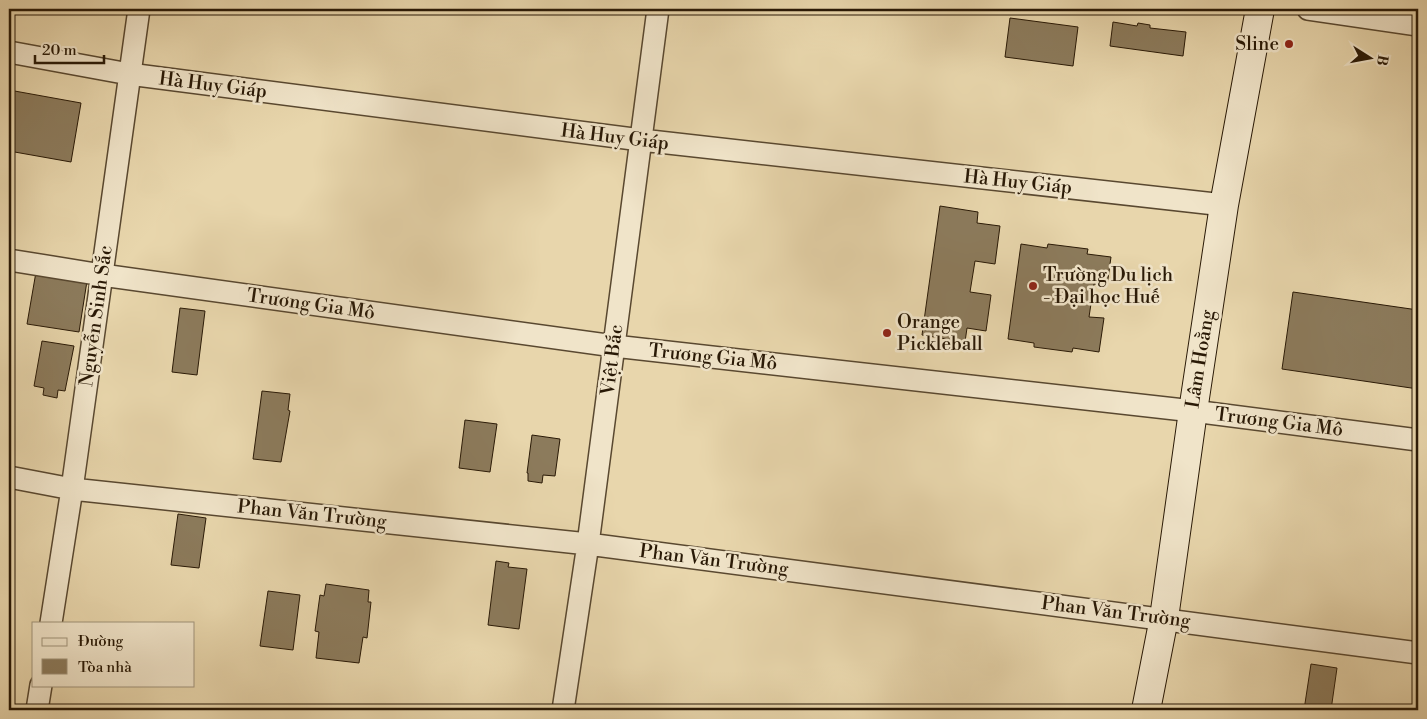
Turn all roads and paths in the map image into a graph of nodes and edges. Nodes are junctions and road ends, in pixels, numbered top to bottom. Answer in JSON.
{"nodes":[{"id":1,"x":138,"y":9,"type":"edge"},
{"id":2,"x":658,"y":9,"type":"edge"},
{"id":3,"x":1260,"y":9,"type":"edge"},
{"id":4,"x":1308,"y":9,"type":"edge"},
{"id":5,"x":1418,"y":25,"type":"edge"},
{"id":6,"x":9,"y":52,"type":"edge"},
{"id":7,"x":129,"y":74,"type":"junction"},
{"id":8,"x":641,"y":140,"type":"junction"},
{"id":9,"x":1224,"y":205,"type":"junction"},
{"id":10,"x":9,"y":260,"type":"edge"},
{"id":11,"x":102,"y":275,"type":"junction"},
{"id":12,"x":614,"y":346,"type":"junction"},
{"id":13,"x":1193,"y":411,"type":"junction"},
{"id":14,"x":1418,"y":440,"type":"edge"},
{"id":15,"x":9,"y":477,"type":"edge"},
{"id":16,"x":72,"y":488,"type":"junction"},
{"id":17,"x":588,"y":544,"type":"junction"},
{"id":18,"x":1164,"y":618,"type":"junction"},
{"id":19,"x":51,"y":622,"type":"edge"},
{"id":20,"x":1418,"y":652,"type":"edge"},
{"id":21,"x":41,"y":686,"type":"edge"},
{"id":22,"x":37,"y":710,"type":"edge"},
{"id":23,"x":563,"y":710,"type":"edge"},
{"id":24,"x":1146,"y":710,"type":"edge"}],
"edges":[{"from":1,"to":7,"type":"street","name":"Nguyễn Sinh Sắc"},
{"from":2,"to":8,"type":"street","name":"Việt Bắc"},
{"from":3,"to":9,"type":"street","name":"Lâm Hoằng"},
{"from":4,"to":5,"type":"street"},
{"from":6,"to":7,"type":"street","name":"Hà Huy Giáp"},
{"from":7,"to":8,"type":"street","name":"Hà Huy Giáp"},
{"from":7,"to":11,"type":"street","name":"Nguyễn Sinh Sắc"},
{"from":8,"to":9,"type":"street","name":"Hà Huy Giáp"},
{"from":8,"to":12,"type":"street","name":"Việt Bắc"},
{"from":9,"to":13,"type":"street","name":"Lâm Hoằng"},
{"from":10,"to":11,"type":"street","name":"Trương Gia Mô"},
{"from":11,"to":12,"type":"street","name":"Trương Gia Mô"},
{"from":11,"to":16,"type":"street","name":"Nguyễn Sinh Sắc"},
{"from":12,"to":13,"type":"street","name":"Trương Gia Mô"},
{"from":12,"to":17,"type":"street","name":"Việt Bắc"},
{"from":13,"to":14,"type":"street","name":"Trương Gia Mô"},
{"from":13,"to":18,"type":"street","name":"Lâm Hoằng"},
{"from":15,"to":16,"type":"street","name":"Phan Văn Trường"},
{"from":16,"to":17,"type":"street","name":"Phan Văn Trường"},
{"from":16,"to":19,"type":"street","name":"Nguyễn Sinh Sắc"},
{"from":17,"to":18,"type":"street","name":"Phan Văn Trường"},
{"from":17,"to":23,"type":"street","name":"Việt Bắc"},
{"from":18,"to":20,"type":"street","name":"Phan Văn Trường"},
{"from":18,"to":24,"type":"street","name":"Lâm Hoằng"},
{"from":21,"to":22,"type":"street"}]}
